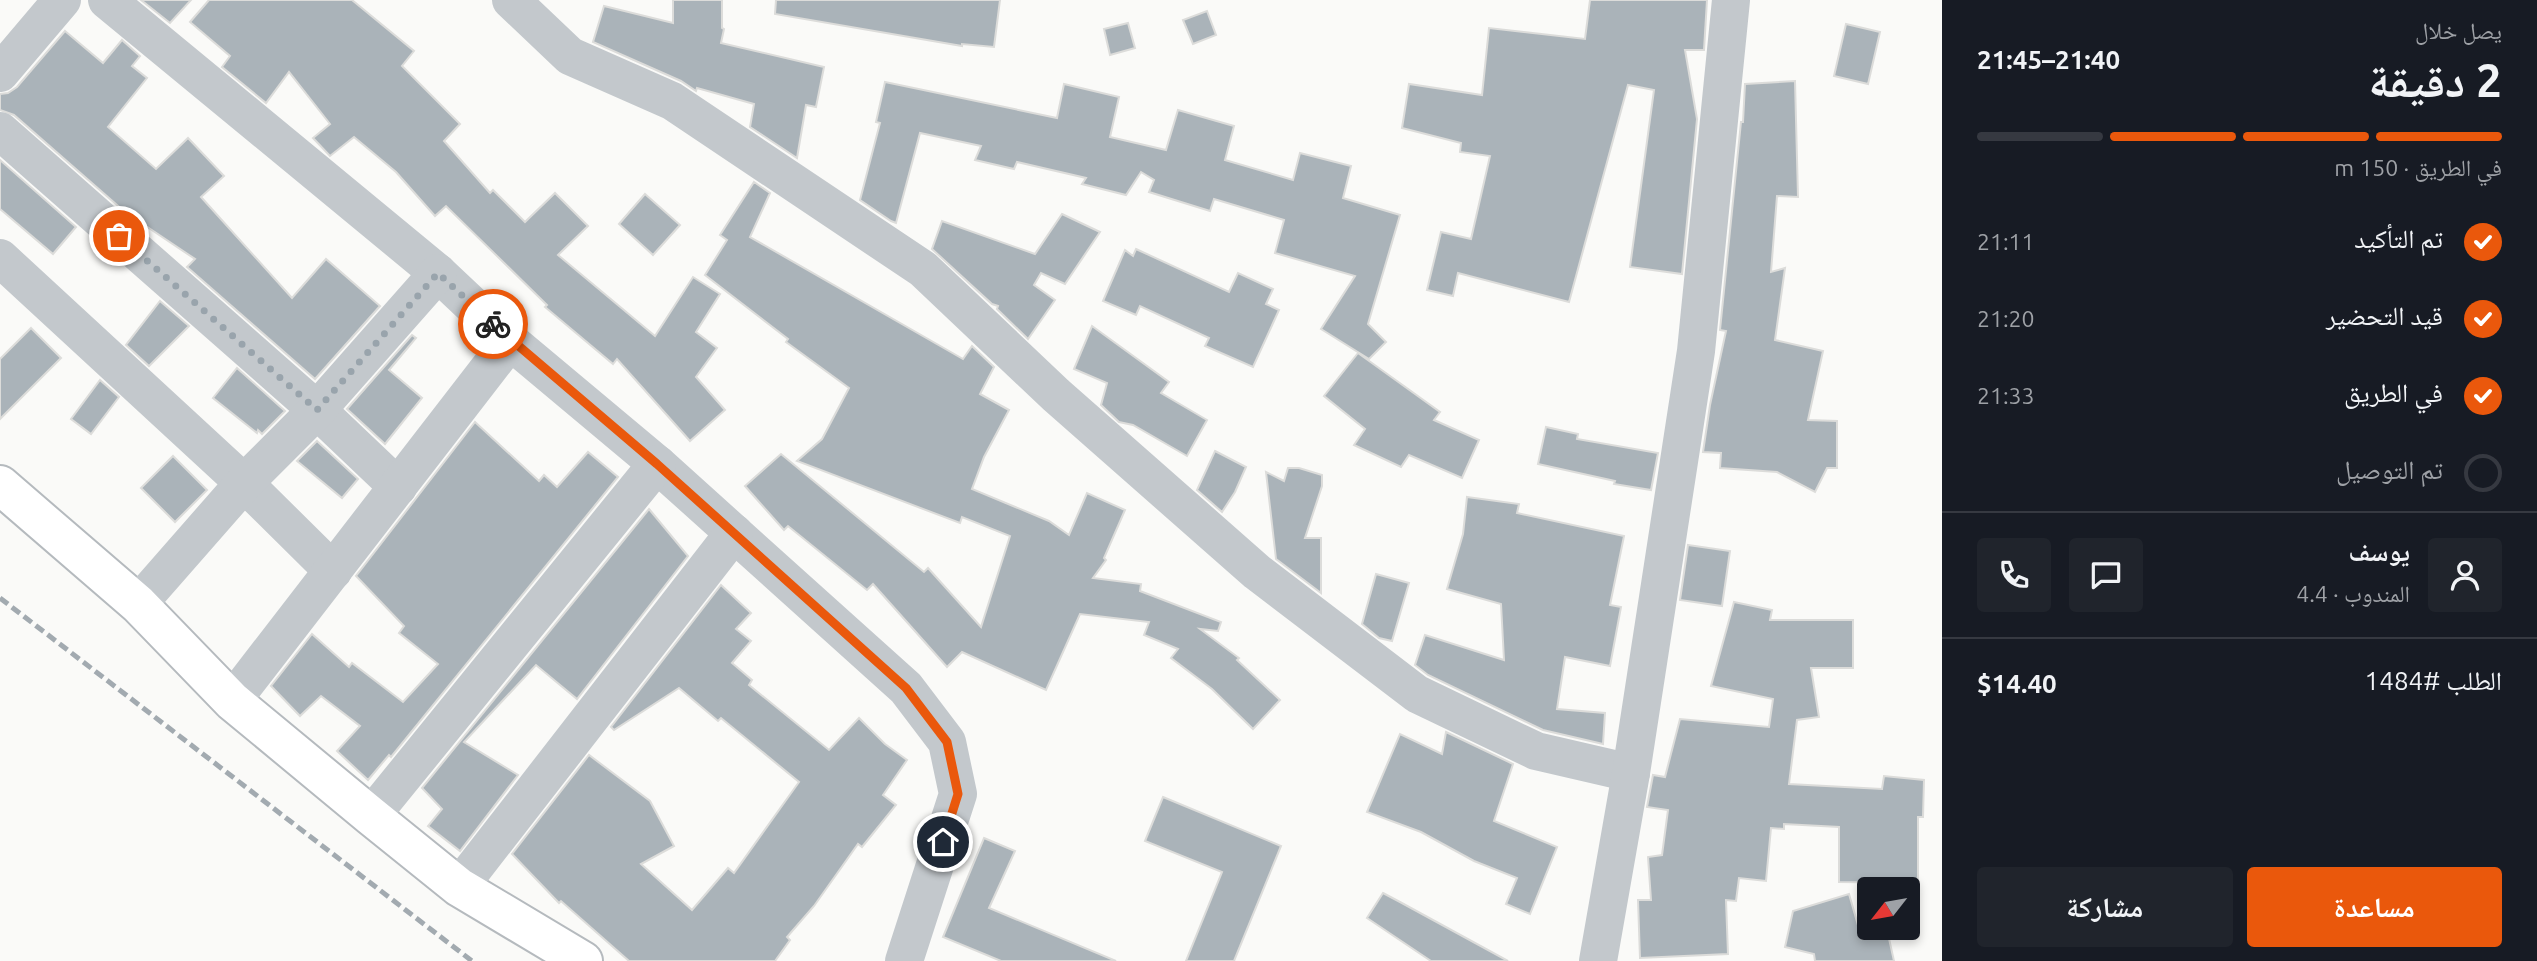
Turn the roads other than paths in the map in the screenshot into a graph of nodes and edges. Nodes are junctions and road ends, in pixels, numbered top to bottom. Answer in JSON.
{"nodes":[{"id":1,"x":62,"y":0,"type":"edge"},
{"id":2,"x":107,"y":0,"type":"edge"},
{"id":3,"x":511,"y":0,"type":"edge"},
{"id":4,"x":1731,"y":0,"type":"edge"},
{"id":5,"x":0,"y":73,"type":"edge"},
{"id":6,"x":0,"y":131,"type":"edge"},
{"id":7,"x":0,"y":258,"type":"edge"},
{"id":8,"x":438,"y":273,"type":"junction"},
{"id":9,"x":510,"y":341,"type":"junction"},
{"id":10,"x":317,"y":410,"type":"junction"},
{"id":11,"x":657,"y":464,"type":"junction"},
{"id":12,"x":244,"y":483,"type":"junction"},
{"id":13,"x":0,"y":485,"type":"edge"},
{"id":14,"x":398,"y":487,"type":"junction"},
{"id":15,"x":734,"y":533,"type":"junction"},
{"id":16,"x":333,"y":571,"type":"junction"},
{"id":17,"x":138,"y":604,"type":"junction"},
{"id":18,"x":232,"y":701,"type":"junction"},
{"id":19,"x":1631,"y":773,"type":"junction"},
{"id":20,"x":371,"y":816,"type":"junction"},
{"id":21,"x":459,"y":887,"type":"junction"},
{"id":22,"x":583,"y":961,"type":"edge"},
{"id":23,"x":904,"y":961,"type":"edge"},
{"id":24,"x":1598,"y":961,"type":"edge"}],
"edges":[{"from":1,"to":5,"type":"street"},
{"from":2,"to":8,"type":"street"},
{"from":3,"to":19,"type":"street"},
{"from":4,"to":19,"type":"street"},
{"from":6,"to":10,"type":"street"},
{"from":7,"to":12,"type":"street"},
{"from":8,"to":9,"type":"street"},
{"from":8,"to":10,"type":"street"},
{"from":9,"to":11,"type":"street"},
{"from":9,"to":14,"type":"street"},
{"from":10,"to":12,"type":"street"},
{"from":10,"to":14,"type":"street"},
{"from":11,"to":15,"type":"street"},
{"from":11,"to":20,"type":"street"},
{"from":12,"to":16,"type":"street"},
{"from":12,"to":17,"type":"street"},
{"from":13,"to":17,"type":"main road"},
{"from":14,"to":16,"type":"street"},
{"from":15,"to":21,"type":"street"},
{"from":15,"to":23,"type":"street"},
{"from":16,"to":18,"type":"street"},
{"from":17,"to":18,"type":"main road"},
{"from":18,"to":20,"type":"main road"},
{"from":19,"to":24,"type":"street"},
{"from":20,"to":21,"type":"main road"},
{"from":21,"to":22,"type":"main road"}]}
